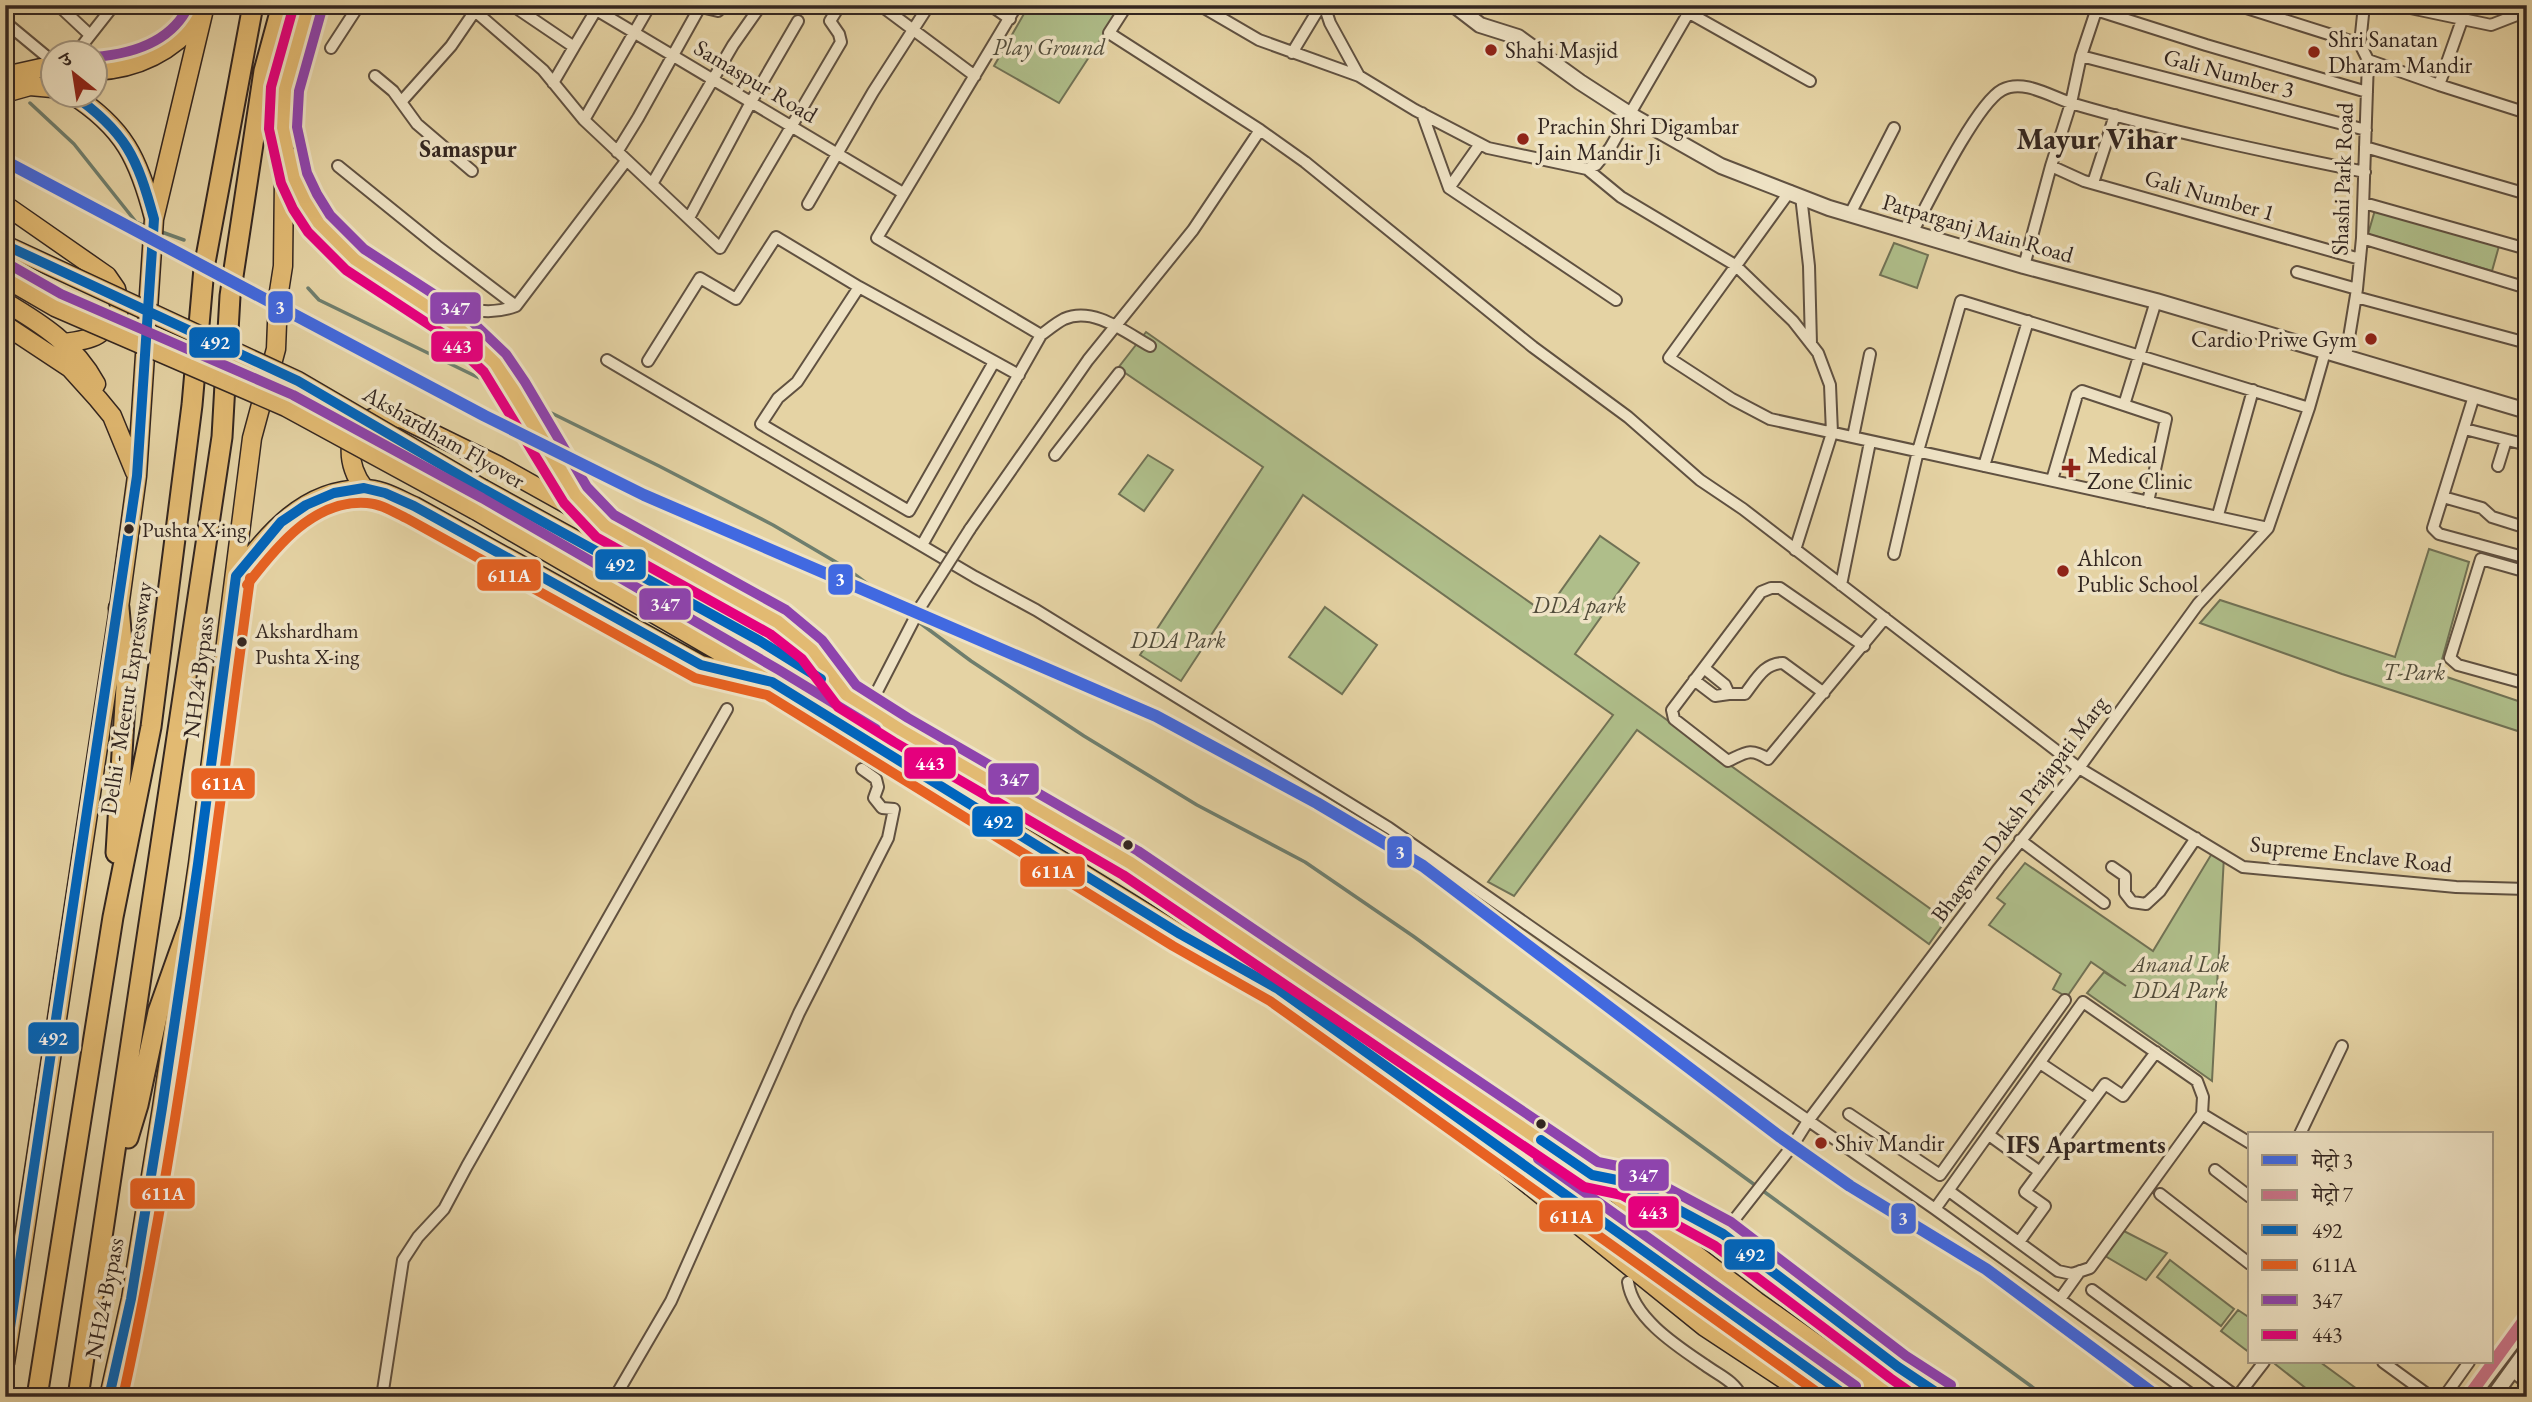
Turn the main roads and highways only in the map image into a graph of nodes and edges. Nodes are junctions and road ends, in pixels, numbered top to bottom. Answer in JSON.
{"nodes":[{"id":1,"x":253,"y":5,"type":"edge"},
{"id":2,"x":282,"y":5,"type":"edge"},
{"id":3,"x":309,"y":5,"type":"edge"},
{"id":4,"x":204,"y":11,"type":"edge"},
{"id":5,"x":38,"y":69,"type":"edge"},
{"id":6,"x":108,"y":69,"type":"edge"},
{"id":7,"x":5,"y":76,"type":"edge"},
{"id":8,"x":38,"y":87,"type":"edge"},
{"id":9,"x":5,"y":93,"type":"edge"},
{"id":10,"x":92,"y":108,"type":"edge"},
{"id":11,"x":283,"y":128,"type":"junction"},
{"id":12,"x":5,"y":205,"type":"edge"},
{"id":13,"x":155,"y":219,"type":"junction"},
{"id":14,"x":5,"y":245,"type":"edge"},
{"id":15,"x":5,"y":278,"type":"edge"},
{"id":16,"x":5,"y":302,"type":"edge"},
{"id":17,"x":5,"y":325,"type":"edge"},
{"id":18,"x":64,"y":343,"type":"junction"},
{"id":19,"x":112,"y":415,"type":"junction"},
{"id":20,"x":136,"y":475,"type":"junction"},
{"id":21,"x":364,"y":488,"type":"junction"},
{"id":22,"x":606,"y":526,"type":"junction"},
{"id":23,"x":236,"y":576,"type":"junction"},
{"id":24,"x":120,"y":608,"type":"junction"},
{"id":25,"x":772,"y":682,"type":"junction"},
{"id":26,"x":846,"y":695,"type":"junction"},
{"id":27,"x":113,"y":917,"type":"junction"},
{"id":28,"x":190,"y":922,"type":"junction"},
{"id":29,"x":1438,"y":1104,"type":"junction"},
{"id":30,"x":1592,"y":1175,"type":"junction"},
{"id":31,"x":109,"y":1202,"type":"junction"},
{"id":32,"x":5,"y":1363,"type":"edge"},
{"id":33,"x":37,"y":1397,"type":"edge"},
{"id":34,"x":78,"y":1397,"type":"edge"},
{"id":35,"x":109,"y":1397,"type":"edge"},
{"id":36,"x":1811,"y":1397,"type":"edge"},
{"id":37,"x":1848,"y":1397,"type":"edge"},
{"id":38,"x":1891,"y":1397,"type":"edge"},
{"id":39,"x":1943,"y":1397,"type":"edge"}],
"edges":[{"from":1,"to":27,"type":"highway","name":"Delhi - Meerut Expressway"},
{"from":2,"to":31,"type":"highway"},
{"from":3,"to":11,"type":"main road","name":"NH24 Bypass"},
{"from":4,"to":6,"type":"main road"},
{"from":4,"to":13,"type":"main road"},
{"from":5,"to":7,"type":"main road"},
{"from":8,"to":9,"type":"main road"},
{"from":10,"to":13,"type":"main road"},
{"from":11,"to":22,"type":"main road"},
{"from":11,"to":23,"type":"main road","name":"NH24 Bypass"},
{"from":12,"to":18,"type":"main road"},
{"from":13,"to":20,"type":"main road"},
{"from":14,"to":26,"type":"main road","name":"Akshardham Flyover","bridge":true},
{"from":15,"to":25,"type":"main road","bridge":true},
{"from":16,"to":18,"type":"main road"},
{"from":17,"to":19,"type":"main road"},
{"from":18,"to":19,"type":"main road"},
{"from":19,"to":20,"type":"main road"},
{"from":20,"to":24,"type":"main road"},
{"from":21,"to":22,"type":"main road"},
{"from":21,"to":23,"type":"main road"},
{"from":21,"to":25,"type":"main road"},
{"from":22,"to":26,"type":"main road"},
{"from":23,"to":28,"type":"main road","name":"NH24 Bypass"},
{"from":24,"to":27,"type":"highway"},
{"from":24,"to":32,"type":"main road"},
{"from":25,"to":29,"type":"main road"},
{"from":26,"to":30,"type":"main road","name":"Akshardham Flyover"},
{"from":27,"to":33,"type":"highway","name":"Delhi - Meerut Expressway"},
{"from":28,"to":31,"type":"highway"},
{"from":28,"to":35,"type":"main road","name":"NH24 Bypass"},
{"from":29,"to":36,"type":"main road"},
{"from":29,"to":37,"type":"main road"},
{"from":30,"to":38,"type":"main road","name":"Akshardham Flyover"},
{"from":30,"to":39,"type":"main road"},
{"from":31,"to":34,"type":"highway"}]}
